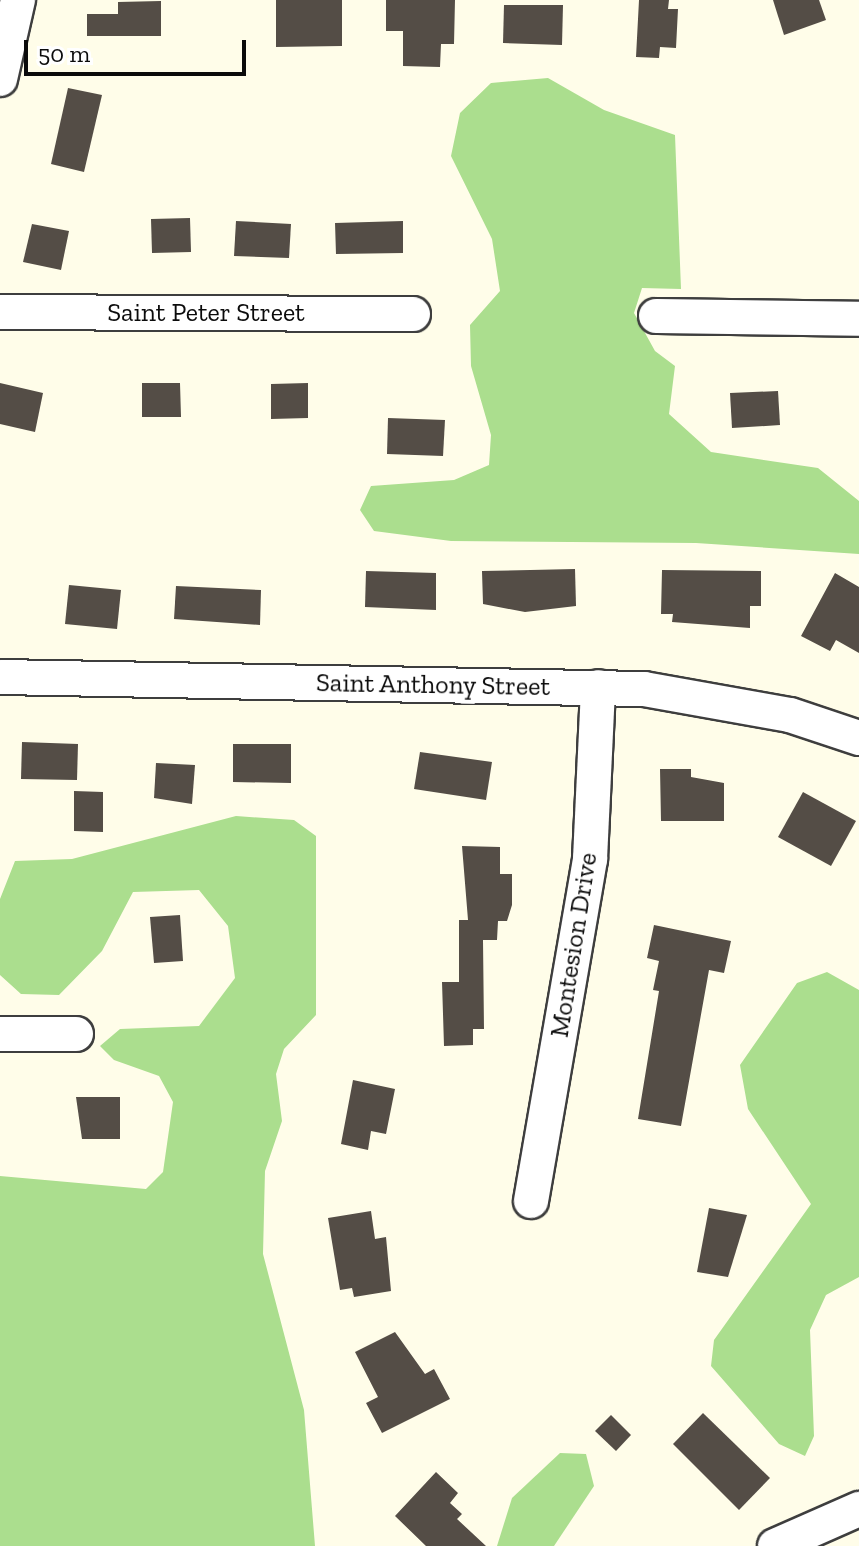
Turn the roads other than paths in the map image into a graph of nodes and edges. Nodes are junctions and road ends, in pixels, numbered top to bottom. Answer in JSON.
{"nodes":[{"id":1,"x":18,"y":0,"type":"edge"},
{"id":2,"x":0,"y":79,"type":"edge"},
{"id":3,"x":0,"y":312,"type":"edge"},
{"id":4,"x":413,"y":314,"type":"dead end"},
{"id":5,"x":656,"y":316,"type":"dead end"},
{"id":6,"x":859,"y":319,"type":"edge"},
{"id":7,"x":0,"y":677,"type":"edge"},
{"id":8,"x":598,"y":687,"type":"junction"},
{"id":9,"x":859,"y":738,"type":"edge"},
{"id":10,"x":0,"y":1034,"type":"edge"},
{"id":11,"x":76,"y":1034,"type":"dead end"},
{"id":12,"x":531,"y":1201,"type":"dead end"},
{"id":13,"x":859,"y":1509,"type":"edge"},
{"id":14,"x":775,"y":1546,"type":"edge"}],
"edges":[{"from":1,"to":2,"type":"street"},
{"from":3,"to":4,"type":"street","name":"Saint Peter Street"},
{"from":5,"to":6,"type":"street"},
{"from":7,"to":8,"type":"street","name":"Saint Anthony Street"},
{"from":8,"to":9,"type":"street","name":"Saint Anthony Street"},
{"from":8,"to":12,"type":"street","name":"Montesion Drive"},
{"from":10,"to":11,"type":"street"},
{"from":13,"to":14,"type":"street"}]}
